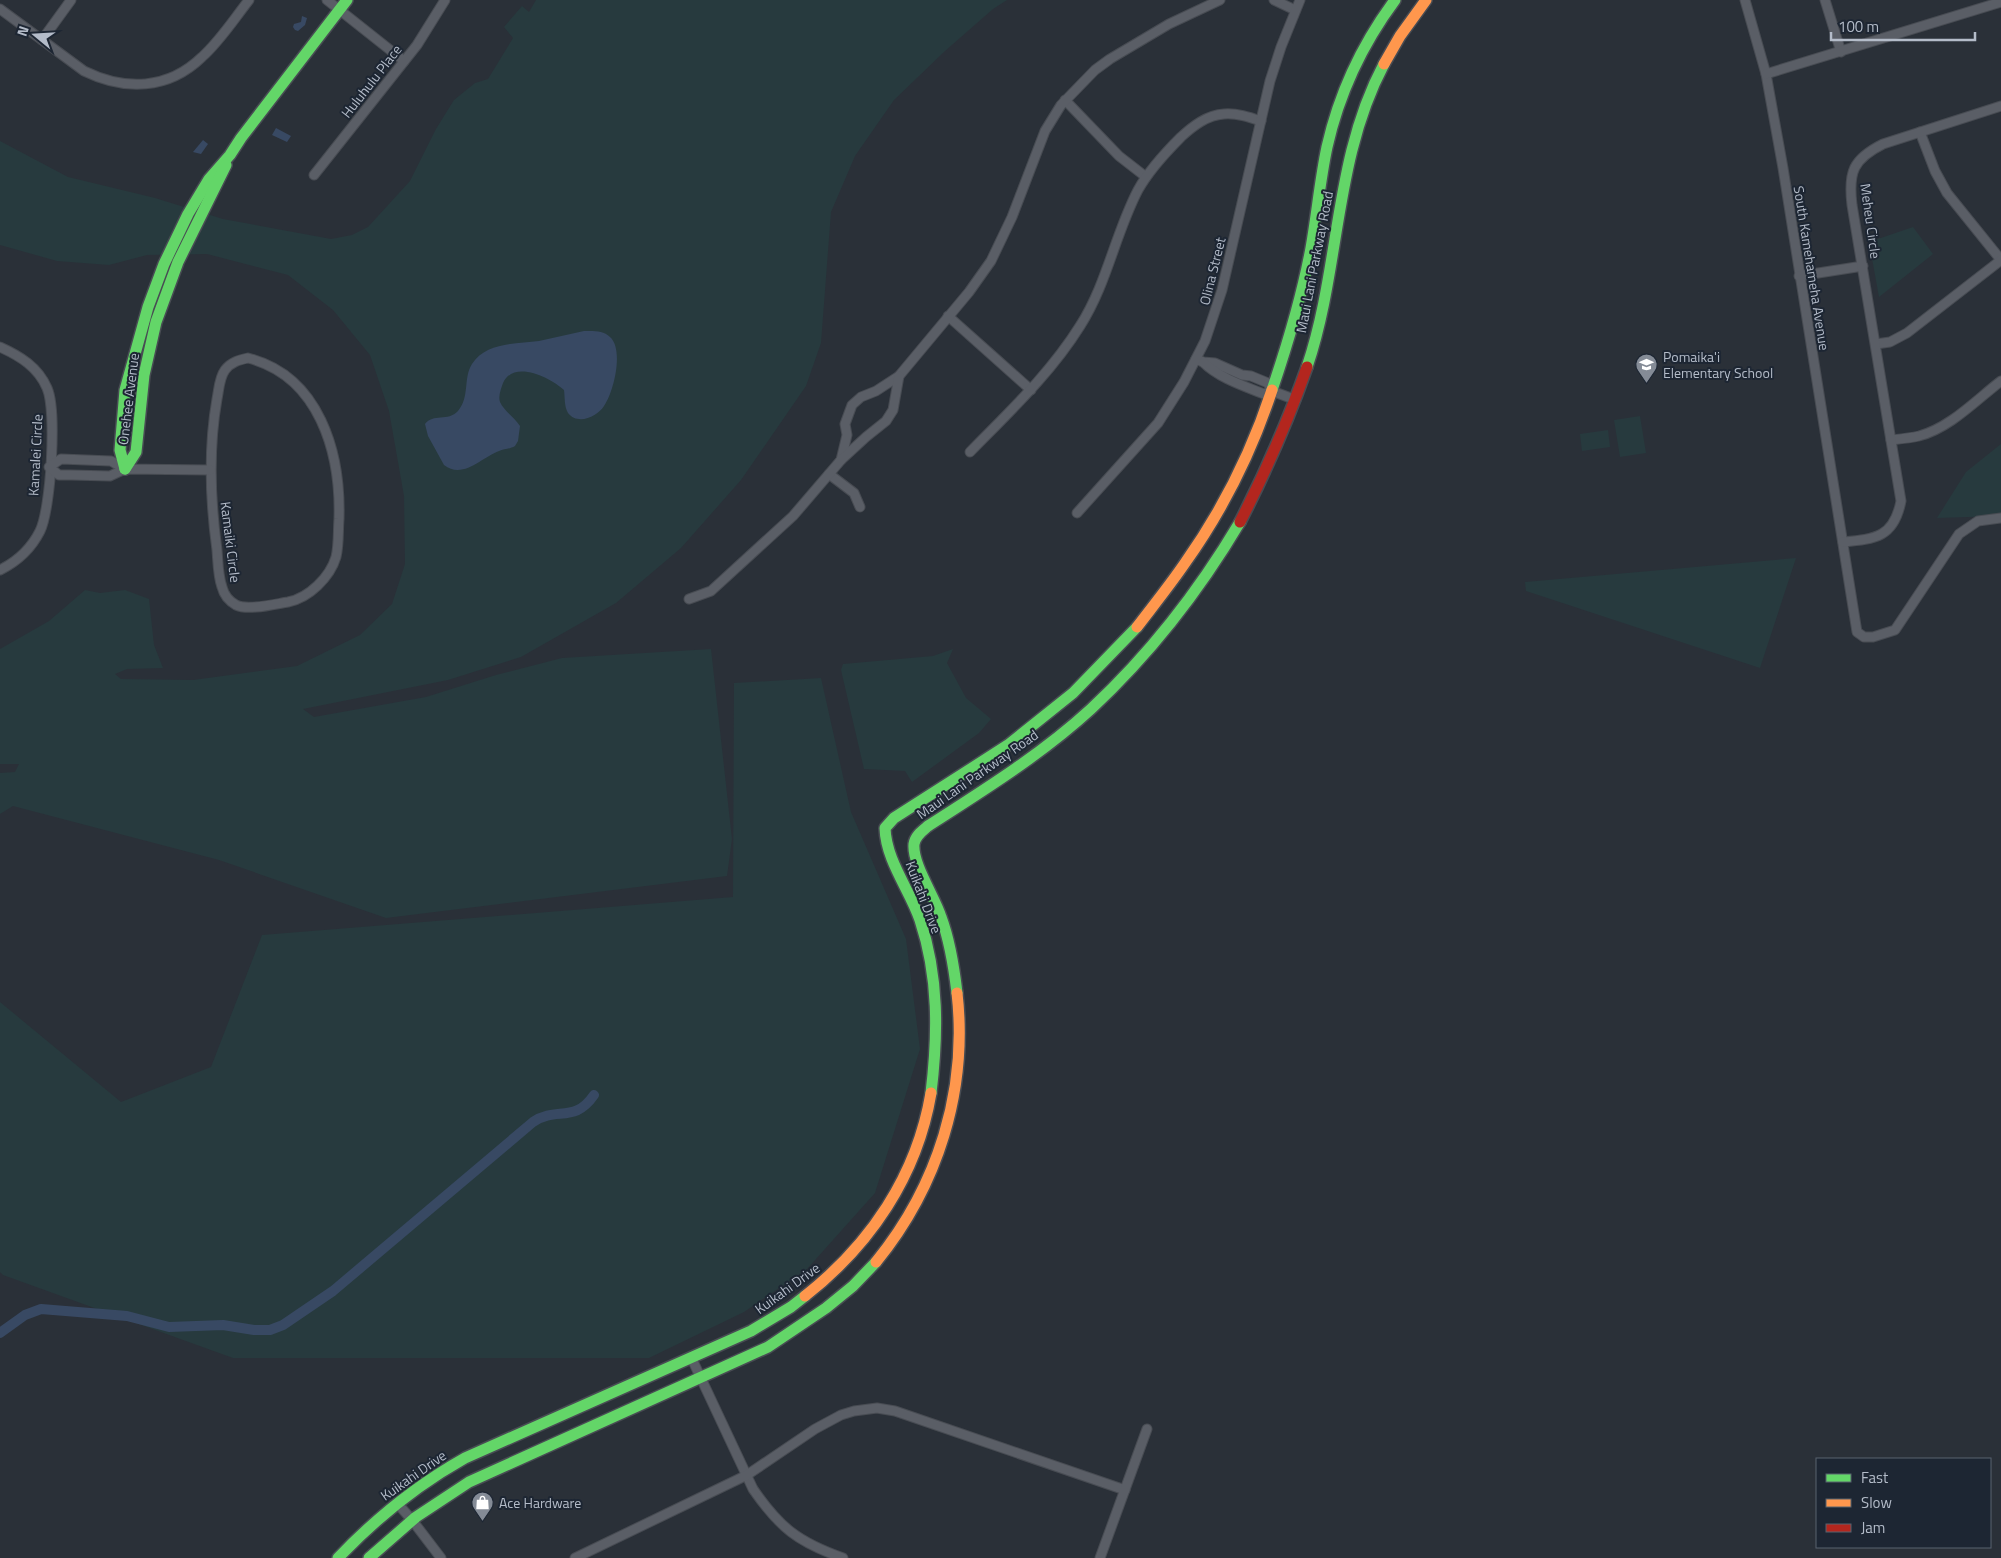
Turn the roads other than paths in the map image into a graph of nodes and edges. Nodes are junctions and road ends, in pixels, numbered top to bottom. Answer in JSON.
{"nodes":[{"id":1,"x":71,"y":0,"type":"edge"},
{"id":2,"x":249,"y":0,"type":"edge"},
{"id":3,"x":327,"y":0,"type":"edge"},
{"id":4,"x":445,"y":0,"type":"edge"},
{"id":5,"x":1220,"y":0,"type":"edge"},
{"id":6,"x":1274,"y":0,"type":"edge"},
{"id":7,"x":1300,"y":0,"type":"edge"},
{"id":8,"x":1395,"y":0,"type":"edge"},
{"id":9,"x":1426,"y":0,"type":"edge"},
{"id":10,"x":1745,"y":0,"type":"edge"},
{"id":11,"x":1825,"y":0,"type":"edge"},
{"id":12,"x":2001,"y":2,"type":"edge"},
{"id":13,"x":343,"y":4,"type":"edge"},
{"id":14,"x":0,"y":9,"type":"edge"},
{"id":15,"x":1295,"y":10,"type":"junction"},
{"id":16,"x":42,"y":40,"type":"junction"},
{"id":17,"x":1841,"y":52,"type":"junction"},
{"id":18,"x":404,"y":62,"type":"junction"},
{"id":19,"x":1766,"y":74,"type":"junction"},
{"id":20,"x":1065,"y":100,"type":"junction"},
{"id":21,"x":2001,"y":106,"type":"edge"},
{"id":22,"x":1261,"y":121,"type":"junction"},
{"id":23,"x":1920,"y":132,"type":"junction"},
{"id":24,"x":230,"y":155,"type":"junction"},
{"id":25,"x":314,"y":175,"type":"dead end"},
{"id":26,"x":1146,"y":177,"type":"junction"},
{"id":27,"x":2001,"y":260,"type":"edge"},
{"id":28,"x":1863,"y":266,"type":"junction"},
{"id":29,"x":1799,"y":276,"type":"junction"},
{"id":30,"x":948,"y":316,"type":"junction"},
{"id":31,"x":1876,"y":344,"type":"junction"},
{"id":32,"x":0,"y":347,"type":"edge"},
{"id":33,"x":1200,"y":361,"type":"junction"},
{"id":34,"x":899,"y":376,"type":"junction"},
{"id":35,"x":2001,"y":381,"type":"edge"},
{"id":36,"x":1031,"y":390,"type":"junction"},
{"id":37,"x":1272,"y":391,"type":"junction"},
{"id":38,"x":1296,"y":400,"type":"junction"},
{"id":39,"x":1891,"y":440,"type":"junction"},
{"id":40,"x":970,"y":452,"type":"dead end"},
{"id":41,"x":841,"y":460,"type":"junction"},
{"id":42,"x":49,"y":467,"type":"junction"},
{"id":43,"x":125,"y":469,"type":"junction"},
{"id":44,"x":210,"y":470,"type":"junction"},
{"id":45,"x":829,"y":474,"type":"junction"},
{"id":46,"x":860,"y":507,"type":"dead end"},
{"id":47,"x":1077,"y":513,"type":"dead end"},
{"id":48,"x":2001,"y":518,"type":"edge"},
{"id":49,"x":1844,"y":542,"type":"junction"},
{"id":50,"x":0,"y":570,"type":"edge"},
{"id":51,"x":689,"y":599,"type":"dead end"},
{"id":52,"x":885,"y":828,"type":"joint"},
{"id":53,"x":914,"y":841,"type":"joint"},
{"id":54,"x":691,"y":1357,"type":"junction"},
{"id":55,"x":700,"y":1378,"type":"junction"},
{"id":56,"x":1147,"y":1429,"type":"dead end"},
{"id":57,"x":747,"y":1475,"type":"junction"},
{"id":58,"x":1125,"y":1490,"type":"junction"},
{"id":59,"x":397,"y":1503,"type":"junction"},
{"id":60,"x":412,"y":1520,"type":"junction"},
{"id":61,"x":338,"y":1558,"type":"edge"},
{"id":62,"x":369,"y":1558,"type":"edge"},
{"id":63,"x":441,"y":1558,"type":"edge"},
{"id":64,"x":575,"y":1558,"type":"edge"},
{"id":65,"x":843,"y":1558,"type":"edge"},
{"id":66,"x":1100,"y":1558,"type":"edge"}],
"edges":[{"from":1,"to":16,"type":"street"},
{"from":2,"to":16,"type":"street"},
{"from":3,"to":13,"type":"street"},
{"from":4,"to":18,"type":"street","name":"Huluhulu Place"},
{"from":5,"to":20,"type":"street"},
{"from":6,"to":15,"type":"street"},
{"from":7,"to":15,"type":"street","name":"Olina Street"},
{"from":8,"to":37,"type":"main road","name":"Maui Lani Parkway Road"},
{"from":9,"to":38,"type":"main road","name":"Maui Lani Parkway Road"},
{"from":10,"to":19,"type":"street","name":"South Kamehameha Avenue"},
{"from":11,"to":17,"type":"street"},
{"from":12,"to":17,"type":"street"},
{"from":13,"to":18,"type":"street"},
{"from":13,"to":24,"type":"main road","name":"Onehee Avenue"},
{"from":14,"to":16,"type":"street"},
{"from":15,"to":22,"type":"street","name":"Olina Street"},
{"from":17,"to":19,"type":"street"},
{"from":18,"to":25,"type":"street","name":"Huluhulu Place"},
{"from":19,"to":29,"type":"street","name":"South Kamehameha Avenue"},
{"from":20,"to":26,"type":"street"},
{"from":20,"to":30,"type":"street"},
{"from":21,"to":23,"type":"street","name":"Meheu Circle"},
{"from":22,"to":26,"type":"street"},
{"from":22,"to":33,"type":"street","name":"Olina Street"},
{"from":23,"to":27,"type":"street"},
{"from":23,"to":28,"type":"street","name":"Meheu Circle"},
{"from":24,"to":43,"type":"main road","name":"Onehee Avenue"},
{"from":24,"to":43,"type":"main road","name":"Onehee Avenue"},
{"from":26,"to":36,"type":"street"},
{"from":27,"to":31,"type":"street"},
{"from":28,"to":29,"type":"street"},
{"from":28,"to":31,"type":"street","name":"Meheu Circle"},
{"from":29,"to":49,"type":"street","name":"South Kamehameha Avenue"},
{"from":30,"to":34,"type":"street"},
{"from":30,"to":36,"type":"street"},
{"from":31,"to":39,"type":"street","name":"Meheu Circle"},
{"from":32,"to":42,"type":"street","name":"Kamalei Circle"},
{"from":33,"to":37,"type":"street"},
{"from":33,"to":47,"type":"street","name":"Olina Street"},
{"from":34,"to":41,"type":"street"},
{"from":34,"to":41,"type":"street"},
{"from":35,"to":39,"type":"street"},
{"from":36,"to":40,"type":"street"},
{"from":37,"to":38,"type":"street"},
{"from":37,"to":52,"type":"main road","name":"Maui Lani Parkway Road"},
{"from":38,"to":53,"type":"main road","name":"Maui Lani Parkway Road"},
{"from":39,"to":49,"type":"street","name":"Meheu Circle"},
{"from":41,"to":45,"type":"street"},
{"from":42,"to":43,"type":"street"},
{"from":42,"to":43,"type":"street"},
{"from":42,"to":50,"type":"street","name":"Kamalei Circle"},
{"from":43,"to":44,"type":"street"},
{"from":44,"to":44,"type":"street","name":"Kamaiki Circle"},
{"from":45,"to":46,"type":"street"},
{"from":45,"to":51,"type":"street"},
{"from":48,"to":49,"type":"street","name":"South Kamehameha Avenue"},
{"from":52,"to":54,"type":"main road","name":"Kuikahi Drive"},
{"from":53,"to":55,"type":"main road","name":"Kuikahi Drive"},
{"from":54,"to":55,"type":"street"},
{"from":54,"to":59,"type":"main road","name":"Kuikahi Drive"},
{"from":55,"to":57,"type":"street"},
{"from":55,"to":60,"type":"main road","name":"Kuikahi Drive"},
{"from":56,"to":58,"type":"street"},
{"from":57,"to":58,"type":"street"},
{"from":57,"to":64,"type":"street"},
{"from":57,"to":65,"type":"street"},
{"from":58,"to":66,"type":"street"},
{"from":59,"to":60,"type":"street"},
{"from":59,"to":61,"type":"main road","name":"Kuikahi Drive"},
{"from":60,"to":62,"type":"main road","name":"Kuikahi Drive"},
{"from":60,"to":63,"type":"street"}]}
